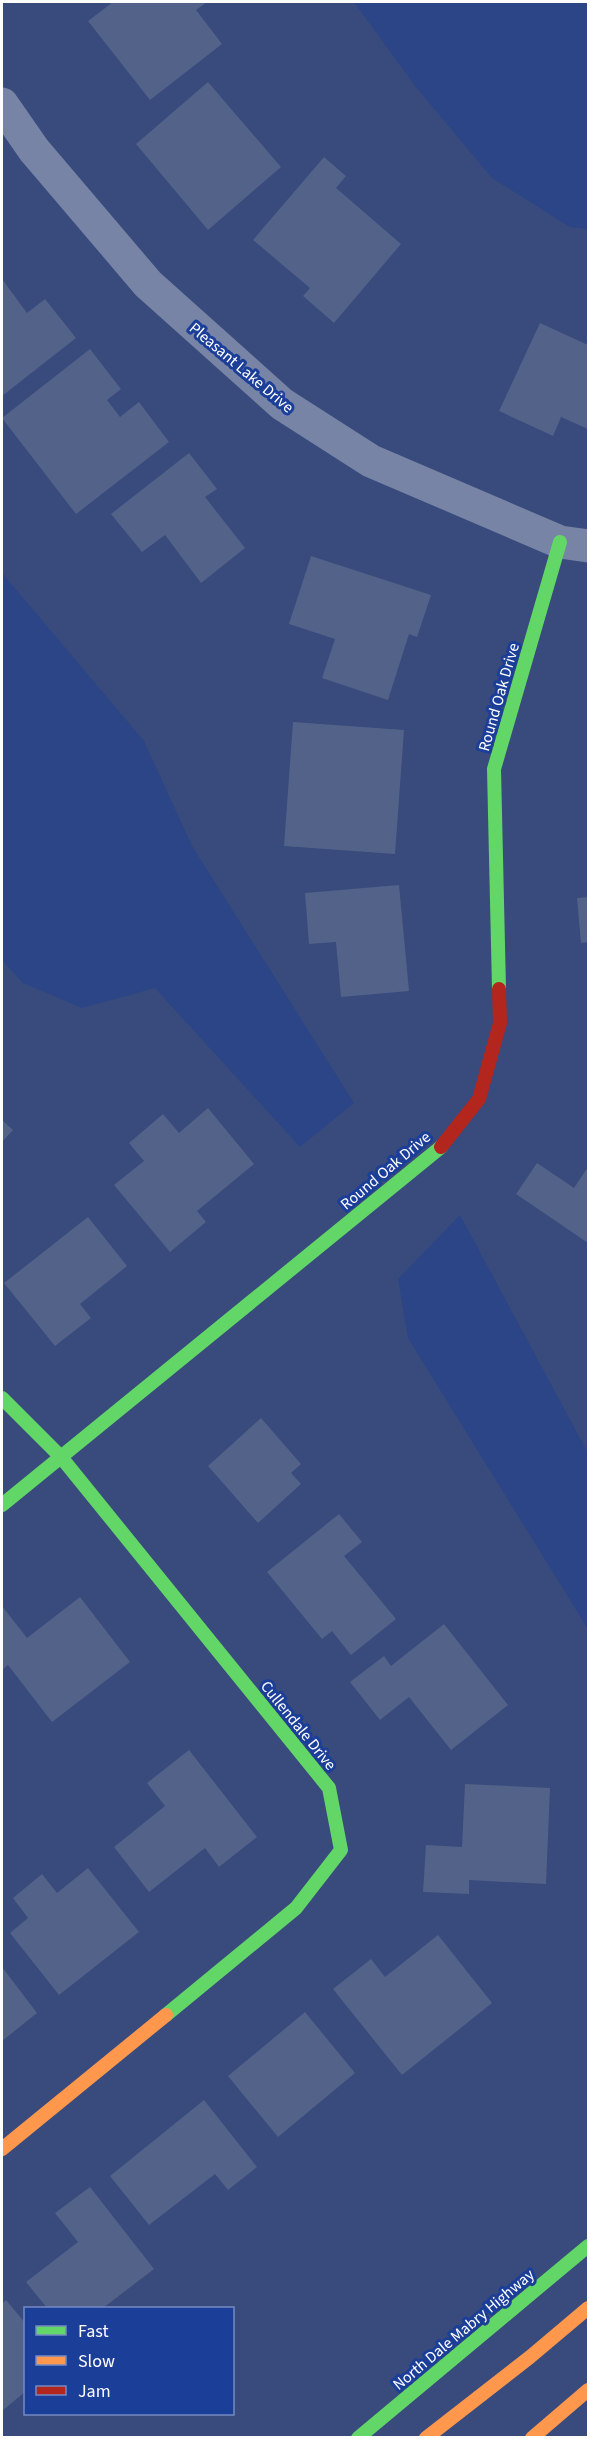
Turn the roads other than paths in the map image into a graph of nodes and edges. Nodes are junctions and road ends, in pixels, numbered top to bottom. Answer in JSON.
{"nodes":[{"id":1,"x":2,"y":104,"type":"edge"},
{"id":2,"x":574,"y":544,"type":"edge"},
{"id":3,"x":2,"y":1398,"type":"edge"},
{"id":4,"x":61,"y":1457,"type":"junction"},
{"id":5,"x":2,"y":1505,"type":"edge"},
{"id":6,"x":2,"y":2149,"type":"edge"},
{"id":7,"x":588,"y":2246,"type":"edge"},
{"id":8,"x":588,"y":2308,"type":"edge"},
{"id":9,"x":588,"y":2390,"type":"edge"},
{"id":10,"x":358,"y":2438,"type":"edge"},
{"id":11,"x":426,"y":2438,"type":"edge"},
{"id":12,"x":532,"y":2438,"type":"edge"}],
"edges":[{"from":1,"to":2,"type":"street","name":"Pleasant Lake Drive"},
{"from":2,"to":4,"type":"street","name":"Round Oak Drive"},
{"from":3,"to":4,"type":"street","name":"Cullendale Drive"},
{"from":4,"to":5,"type":"street","name":"Round Oak Drive"},
{"from":4,"to":6,"type":"street","name":"Cullendale Drive"},
{"from":7,"to":10,"type":"street","name":"North Dale Mabry Highway"},
{"from":8,"to":11,"type":"street"},
{"from":9,"to":12,"type":"street"}]}
